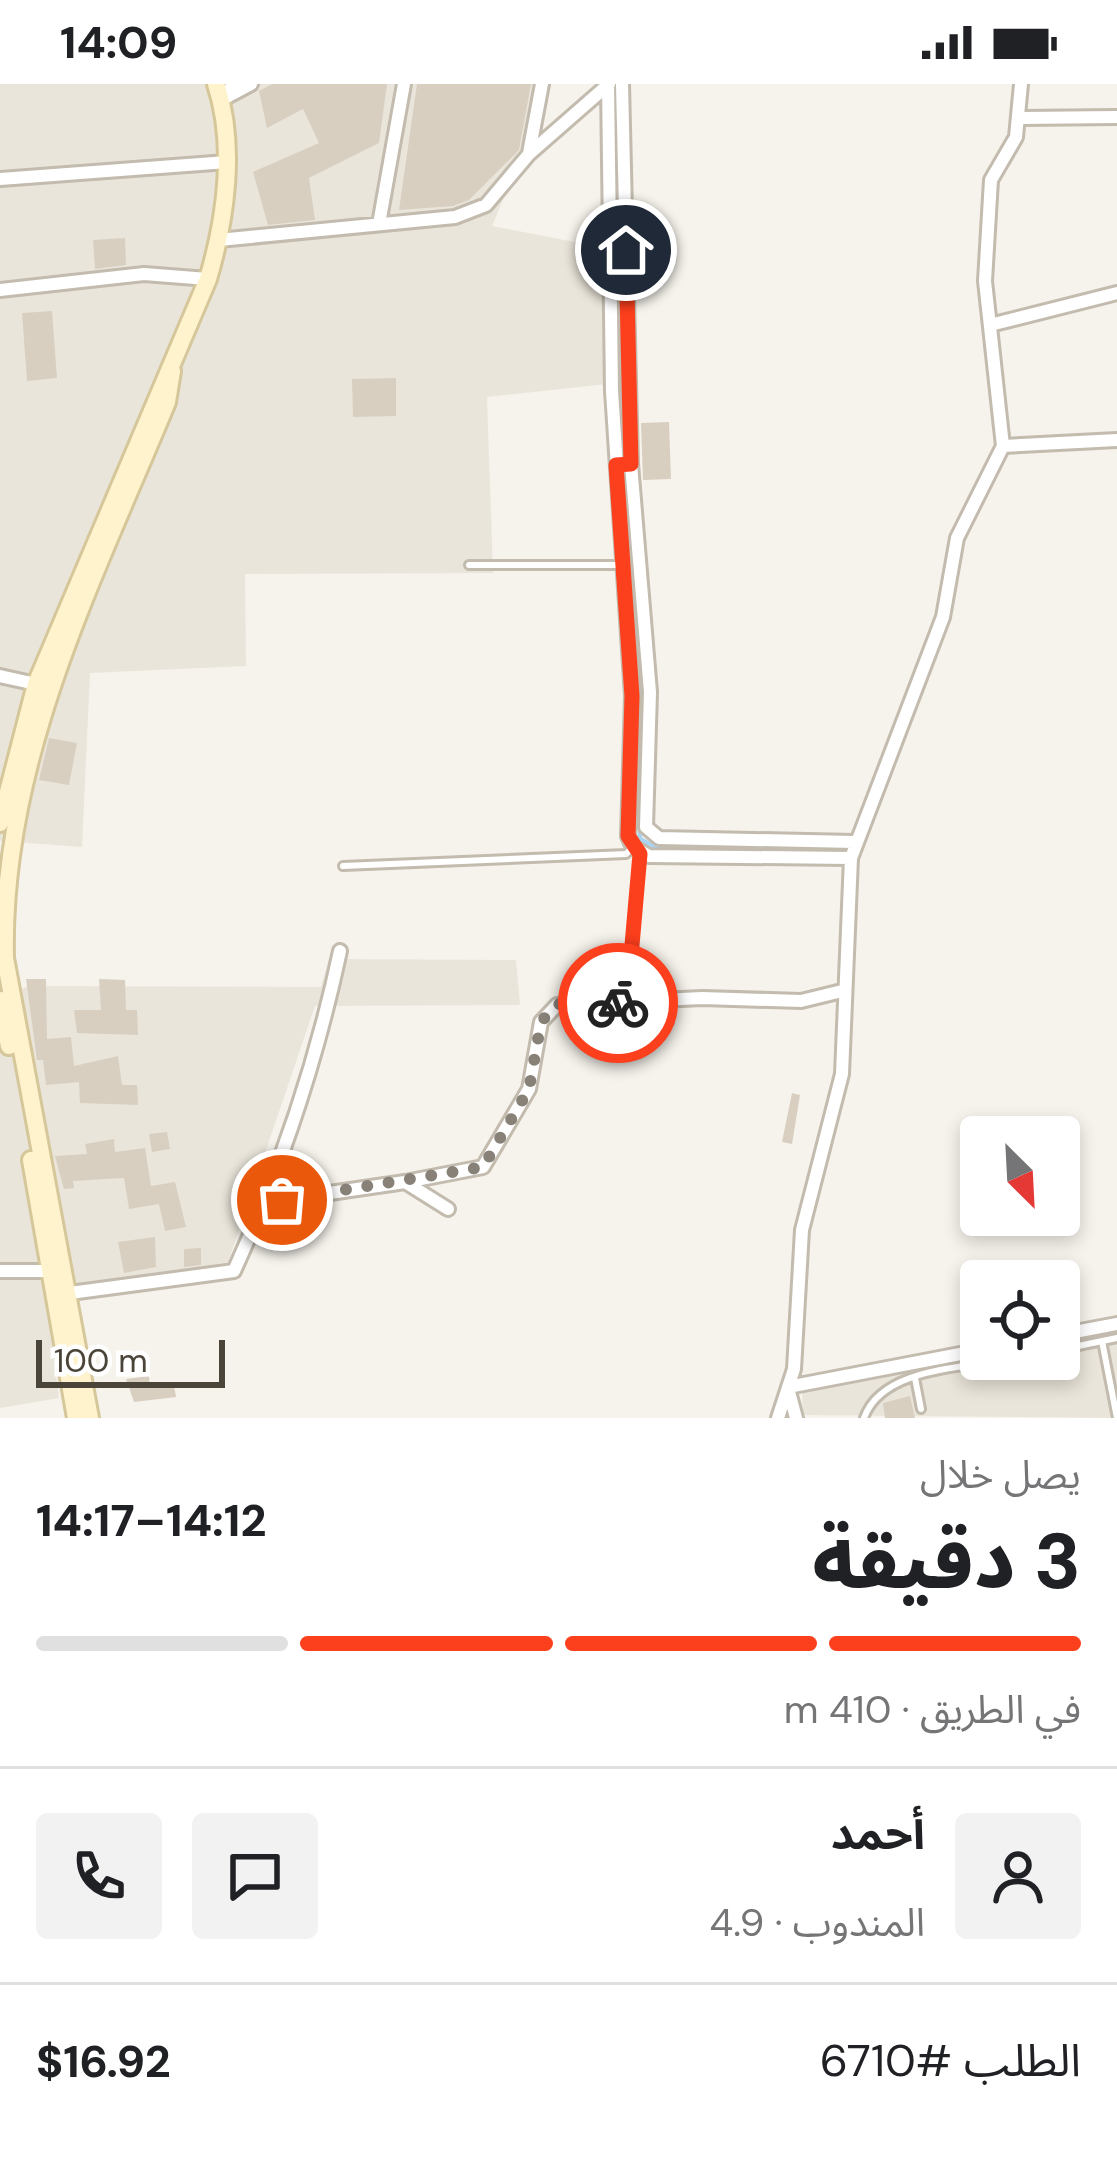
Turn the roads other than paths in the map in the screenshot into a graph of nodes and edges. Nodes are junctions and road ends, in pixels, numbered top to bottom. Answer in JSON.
{"nodes":[{"id":1,"x":234,"y":84,"type":"edge"},
{"id":2,"x":251,"y":84,"type":"edge"},
{"id":3,"x":404,"y":84,"type":"edge"},
{"id":4,"x":542,"y":84,"type":"edge"},
{"id":5,"x":608,"y":84,"type":"edge"},
{"id":6,"x":622,"y":84,"type":"edge"},
{"id":7,"x":1021,"y":84,"type":"edge"},
{"id":8,"x":218,"y":92,"type":"edge"},
{"id":9,"x":1117,"y":117,"type":"edge"},
{"id":10,"x":1022,"y":118,"type":"junction"},
{"id":11,"x":529,"y":154,"type":"junction"},
{"id":12,"x":227,"y":162,"type":"junction"},
{"id":13,"x":0,"y":179,"type":"edge"},
{"id":14,"x":379,"y":224,"type":"junction"},
{"id":15,"x":219,"y":240,"type":"junction"},
{"id":16,"x":208,"y":279,"type":"junction"},
{"id":17,"x":0,"y":290,"type":"edge"},
{"id":18,"x":1117,"y":293,"type":"edge"},
{"id":19,"x":990,"y":326,"type":"junction"},
{"id":20,"x":172,"y":371,"type":"junction"},
{"id":21,"x":1117,"y":440,"type":"edge"},
{"id":22,"x":1003,"y":446,"type":"junction"},
{"id":23,"x":631,"y":464,"type":"junction"},
{"id":24,"x":616,"y":465,"type":"junction"},
{"id":25,"x":470,"y":565,"type":"dead end"},
{"id":26,"x":622,"y":565,"type":"junction"},
{"id":27,"x":0,"y":676,"type":"edge"},
{"id":28,"x":36,"y":684,"type":"junction"},
{"id":29,"x":0,"y":823,"type":"edge"},
{"id":30,"x":855,"y":842,"type":"junction"},
{"id":31,"x":636,"y":850,"type":"junction"},
{"id":32,"x":851,"y":858,"type":"junction"},
{"id":33,"x":343,"y":866,"type":"dead end"},
{"id":34,"x":340,"y":951,"type":"dead end"},
{"id":35,"x":842,"y":991,"type":"junction"},
{"id":36,"x":0,"y":1000,"type":"edge"},
{"id":37,"x":627,"y":1002,"type":"junction"},
{"id":38,"x":405,"y":1181,"type":"junction"},
{"id":39,"x":448,"y":1209,"type":"dead end"},
{"id":40,"x":262,"y":1211,"type":"junction"},
{"id":41,"x":0,"y":1270,"type":"edge"},
{"id":42,"x":50,"y":1271,"type":"junction"},
{"id":43,"x":70,"y":1293,"type":"junction"},
{"id":44,"x":1117,"y":1324,"type":"edge"},
{"id":45,"x":1080,"y":1331,"type":"edge"},
{"id":46,"x":1117,"y":1338,"type":"edge"},
{"id":47,"x":1102,"y":1341,"type":"junction"},
{"id":48,"x":1080,"y":1346,"type":"edge"},
{"id":49,"x":960,"y":1354,"type":"edge"},
{"id":50,"x":960,"y":1369,"type":"edge"},
{"id":51,"x":916,"y":1378,"type":"junction"},
{"id":52,"x":788,"y":1387,"type":"junction"},
{"id":53,"x":921,"y":1409,"type":"dead end"},
{"id":54,"x":76,"y":1418,"type":"edge"},
{"id":55,"x":90,"y":1418,"type":"edge"},
{"id":56,"x":778,"y":1418,"type":"edge"},
{"id":57,"x":796,"y":1418,"type":"edge"},
{"id":58,"x":864,"y":1418,"type":"edge"},
{"id":59,"x":1117,"y":1418,"type":"edge"}],
"edges":[{"from":1,"to":8,"type":"street"},
{"from":2,"to":8,"type":"street"},
{"from":3,"to":14,"type":"street"},
{"from":4,"to":11,"type":"street"},
{"from":5,"to":11,"type":"street"},
{"from":5,"to":24,"type":"street"},
{"from":6,"to":23,"type":"street"},
{"from":7,"to":10,"type":"street"},
{"from":8,"to":12,"type":"main road"},
{"from":9,"to":10,"type":"street"},
{"from":10,"to":19,"type":"street"},
{"from":11,"to":14,"type":"street"},
{"from":12,"to":13,"type":"street"},
{"from":12,"to":15,"type":"main road"},
{"from":14,"to":15,"type":"street"},
{"from":15,"to":16,"type":"main road"},
{"from":16,"to":17,"type":"street"},
{"from":16,"to":20,"type":"main road"},
{"from":18,"to":19,"type":"street"},
{"from":19,"to":22,"type":"street"},
{"from":20,"to":28,"type":"main road"},
{"from":20,"to":43,"type":"main road"},
{"from":21,"to":22,"type":"street"},
{"from":22,"to":30,"type":"street"},
{"from":23,"to":24,"type":"street"},
{"from":23,"to":30,"type":"street"},
{"from":24,"to":26,"type":"street"},
{"from":25,"to":26,"type":"lane"},
{"from":26,"to":31,"type":"street"},
{"from":27,"to":28,"type":"street"},
{"from":28,"to":29,"type":"main road"},
{"from":30,"to":32,"type":"street"},
{"from":31,"to":32,"type":"street"},
{"from":31,"to":33,"type":"lane"},
{"from":31,"to":37,"type":"lane"},
{"from":32,"to":35,"type":"street"},
{"from":34,"to":40,"type":"street"},
{"from":35,"to":37,"type":"street"},
{"from":35,"to":52,"type":"street"},
{"from":36,"to":42,"type":"main road"},
{"from":37,"to":38,"type":"street"},
{"from":38,"to":39,"type":"street"},
{"from":38,"to":40,"type":"street"},
{"from":40,"to":43,"type":"street"},
{"from":41,"to":42,"type":"street"},
{"from":42,"to":54,"type":"main road"},
{"from":43,"to":55,"type":"main road"},
{"from":44,"to":45,"type":"street"},
{"from":46,"to":47,"type":"lane"},
{"from":47,"to":48,"type":"lane"},
{"from":47,"to":59,"type":"lane"},
{"from":49,"to":52,"type":"street"},
{"from":50,"to":51,"type":"lane"},
{"from":51,"to":53,"type":"lane"},
{"from":51,"to":58,"type":"lane"},
{"from":52,"to":56,"type":"street"},
{"from":52,"to":57,"type":"street"}]}
